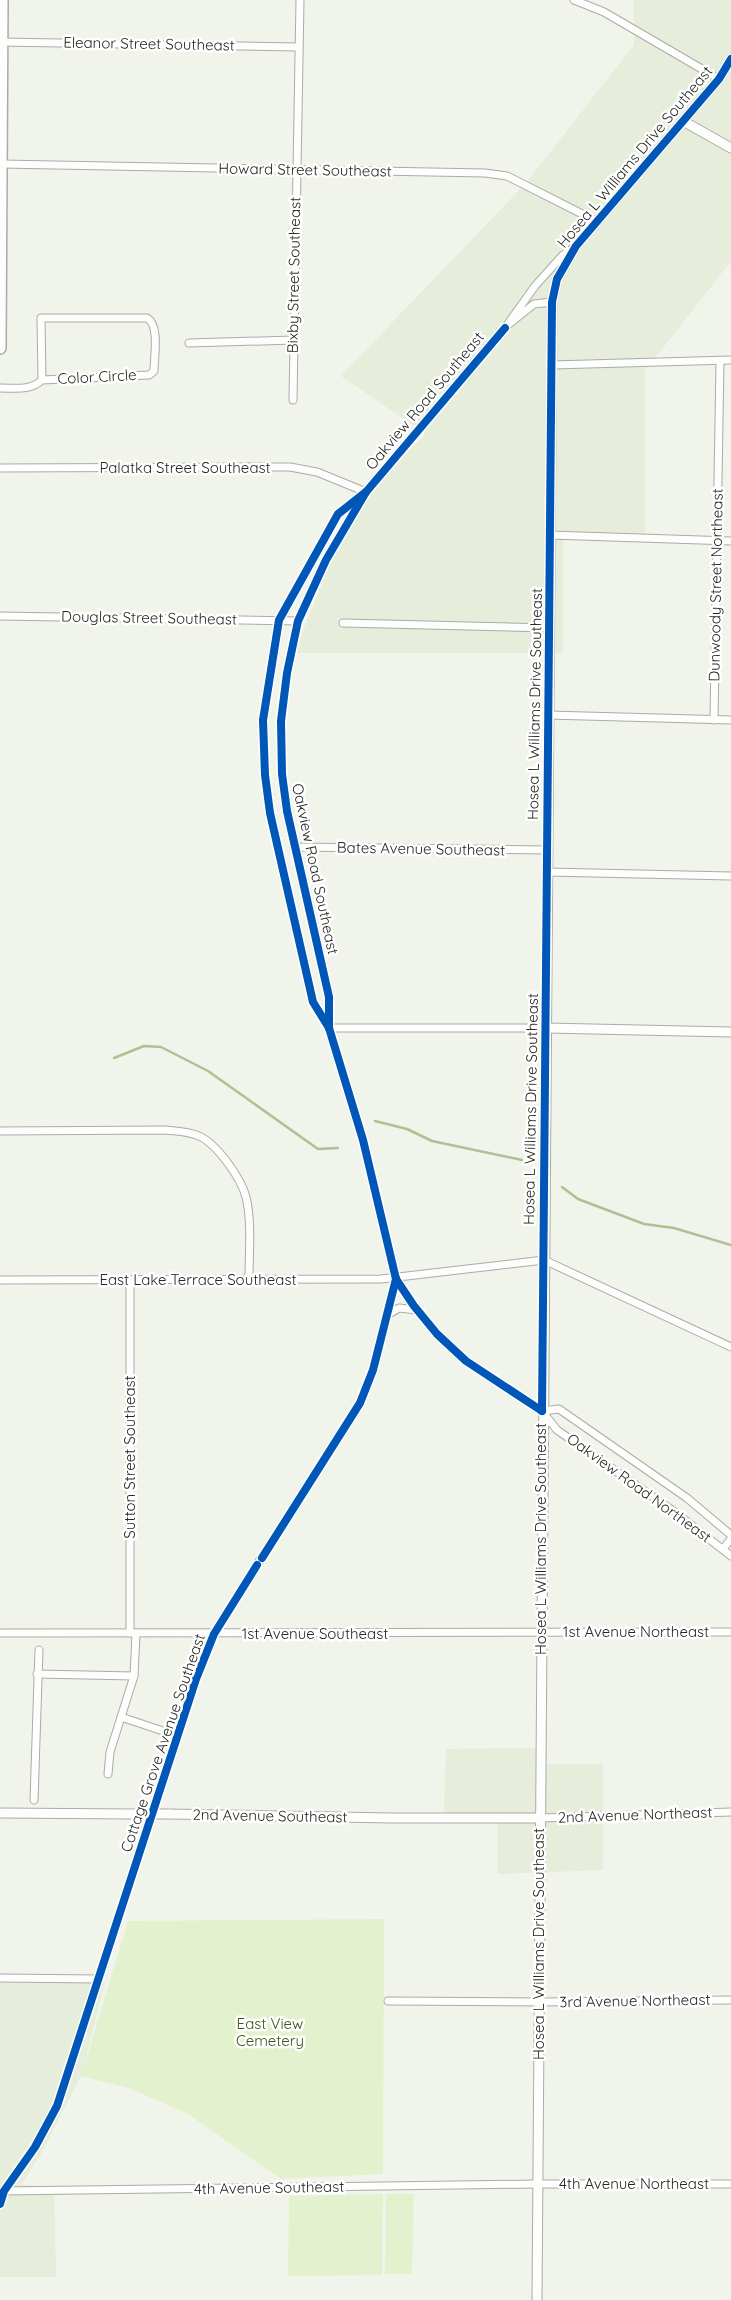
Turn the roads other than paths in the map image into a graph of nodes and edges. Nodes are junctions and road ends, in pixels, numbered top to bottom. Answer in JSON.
{"nodes":[{"id":1,"x":2,"y":0,"type":"edge"},
{"id":2,"x":300,"y":0,"type":"edge"},
{"id":3,"x":574,"y":0,"type":"edge"},
{"id":4,"x":0,"y":42,"type":"edge"},
{"id":5,"x":298,"y":47,"type":"junction"},
{"id":6,"x":731,"y":59,"type":"edge"},
{"id":7,"x":719,"y":79,"type":"junction"},
{"id":8,"x":683,"y":121,"type":"junction"},
{"id":9,"x":731,"y":148,"type":"edge"},
{"id":10,"x":1,"y":164,"type":"junction"},
{"id":11,"x":295,"y":170,"type":"junction"},
{"id":12,"x":1,"y":213,"type":"edge"},
{"id":13,"x":598,"y":222,"type":"junction"},
{"id":14,"x":576,"y":246,"type":"junction"},
{"id":15,"x":552,"y":302,"type":"junction"},
{"id":16,"x":505,"y":328,"type":"junction"},
{"id":17,"x":294,"y":340,"type":"junction"},
{"id":18,"x":189,"y":344,"type":"dead end"},
{"id":19,"x":0,"y":348,"type":"edge"},
{"id":20,"x":720,"y":360,"type":"junction"},
{"id":21,"x":731,"y":360,"type":"edge"},
{"id":22,"x":552,"y":365,"type":"junction"},
{"id":23,"x":42,"y":380,"type":"junction"},
{"id":24,"x":0,"y":388,"type":"edge"},
{"id":25,"x":293,"y":400,"type":"dead end"},
{"id":26,"x":0,"y":468,"type":"edge"},
{"id":27,"x":366,"y":492,"type":"junction"},
{"id":28,"x":550,"y":535,"type":"junction"},
{"id":29,"x":717,"y":540,"type":"junction"},
{"id":30,"x":731,"y":540,"type":"edge"},
{"id":31,"x":0,"y":616,"type":"edge"},
{"id":32,"x":279,"y":620,"type":"junction"},
{"id":33,"x":298,"y":621,"type":"junction"},
{"id":34,"x":343,"y":623,"type":"dead end"},
{"id":35,"x":549,"y":628,"type":"junction"},
{"id":36,"x":548,"y":715,"type":"junction"},
{"id":37,"x":714,"y":720,"type":"junction"},
{"id":38,"x":731,"y":720,"type":"edge"},
{"id":39,"x":294,"y":847,"type":"junction"},
{"id":40,"x":547,"y":850,"type":"junction"},
{"id":41,"x":547,"y":872,"type":"junction"},
{"id":42,"x":731,"y":876,"type":"edge"},
{"id":43,"x":329,"y":1028,"type":"junction"},
{"id":44,"x":546,"y":1028,"type":"junction"},
{"id":45,"x":731,"y":1032,"type":"edge"},
{"id":46,"x":0,"y":1130,"type":"edge"},
{"id":47,"x":544,"y":1260,"type":"junction"},
{"id":48,"x":249,"y":1278,"type":"junction"},
{"id":49,"x":396,"y":1279,"type":"junction"},
{"id":50,"x":0,"y":1280,"type":"edge"},
{"id":51,"x":130,"y":1280,"type":"junction"},
{"id":52,"x":417,"y":1310,"type":"junction"},
{"id":53,"x":387,"y":1315,"type":"junction"},
{"id":54,"x":731,"y":1347,"type":"edge"},
{"id":55,"x":542,"y":1411,"type":"junction"},
{"id":56,"x":731,"y":1534,"type":"edge"},
{"id":57,"x":731,"y":1539,"type":"edge"},
{"id":58,"x":723,"y":1549,"type":"junction"},
{"id":59,"x":731,"y":1556,"type":"edge"},
{"id":60,"x":731,"y":1632,"type":"edge"},
{"id":61,"x":0,"y":1633,"type":"edge"},
{"id":62,"x":133,"y":1633,"type":"junction"},
{"id":63,"x":541,"y":1633,"type":"junction"},
{"id":64,"x":214,"y":1634,"type":"junction"},
{"id":65,"x":39,"y":1650,"type":"dead end"},
{"id":66,"x":37,"y":1674,"type":"junction"},
{"id":67,"x":134,"y":1676,"type":"junction"},
{"id":68,"x":121,"y":1717,"type":"junction"},
{"id":69,"x":178,"y":1736,"type":"junction"},
{"id":70,"x":108,"y":1774,"type":"dead end"},
{"id":71,"x":34,"y":1800,"type":"dead end"},
{"id":72,"x":731,"y":1812,"type":"edge"},
{"id":73,"x":0,"y":1813,"type":"edge"},
{"id":74,"x":540,"y":1818,"type":"junction"},
{"id":75,"x":0,"y":1978,"type":"edge"},
{"id":76,"x":100,"y":1979,"type":"junction"},
{"id":77,"x":731,"y":2000,"type":"edge"},
{"id":78,"x":388,"y":2001,"type":"dead end"},
{"id":79,"x":538,"y":2002,"type":"junction"},
{"id":80,"x":537,"y":2184,"type":"junction"},
{"id":81,"x":731,"y":2184,"type":"edge"},
{"id":82,"x":2,"y":2191,"type":"edge"},
{"id":83,"x":0,"y":2204,"type":"edge"},
{"id":84,"x":537,"y":2300,"type":"edge"}],
"edges":[{"from":1,"to":4,"type":"main road"},
{"from":2,"to":5,"type":"street","name":"Bixby Street Southeast"},
{"from":3,"to":7,"type":"street"},
{"from":4,"to":5,"type":"street","name":"Eleanor Street Southeast"},
{"from":4,"to":10,"type":"main road"},
{"from":5,"to":11,"type":"street","name":"Bixby Street Southeast"},
{"from":6,"to":7,"type":"street","name":"Hosea L Williams Drive Southeast"},
{"from":7,"to":8,"type":"street","name":"Hosea L Williams Drive Southeast"},
{"from":8,"to":9,"type":"street"},
{"from":8,"to":13,"type":"street","name":"Hosea L Williams Drive Southeast"},
{"from":10,"to":11,"type":"street","name":"Howard Street Southeast"},
{"from":10,"to":12,"type":"main road"},
{"from":11,"to":13,"type":"street","name":"Howard Street Southeast"},
{"from":11,"to":17,"type":"street","name":"Bixby Street Southeast"},
{"from":12,"to":19,"type":"main road"},
{"from":13,"to":14,"type":"street","name":"Hosea L Williams Drive Southeast"},
{"from":14,"to":15,"type":"street","name":"Hosea L Williams Drive Southeast"},
{"from":14,"to":16,"type":"street","name":"Oakview Road Southeast"},
{"from":15,"to":16,"type":"street","name":"Oakview Road Southeast"},
{"from":15,"to":22,"type":"street","name":"Hosea L Williams Drive Southeast"},
{"from":16,"to":27,"type":"street","name":"Oakview Road Southeast"},
{"from":17,"to":18,"type":"street"},
{"from":17,"to":25,"type":"street","name":"Bixby Street Southeast"},
{"from":20,"to":21,"type":"street"},
{"from":20,"to":22,"type":"street"},
{"from":20,"to":29,"type":"street","name":"Dunwoody Street Northeast"},
{"from":22,"to":28,"type":"street","name":"Hosea L Williams Drive Southeast"},
{"from":23,"to":23,"type":"street","name":"Color Circle"},
{"from":23,"to":24,"type":"street","name":"Color Circle"},
{"from":26,"to":27,"type":"street","name":"Palatka Street Southeast"},
{"from":27,"to":32,"type":"street","name":"Oakview Road Southeast"},
{"from":27,"to":33,"type":"street","name":"Oakview Road Southeast"},
{"from":28,"to":29,"type":"street"},
{"from":28,"to":35,"type":"street","name":"Hosea L Williams Drive Southeast"},
{"from":29,"to":30,"type":"street"},
{"from":29,"to":37,"type":"street","name":"Dunwoody Street Northeast"},
{"from":31,"to":32,"type":"street","name":"Douglas Street Southeast"},
{"from":32,"to":33,"type":"street","name":"Douglas Street Southeast"},
{"from":32,"to":43,"type":"street","name":"Oakview Road Southeast"},
{"from":33,"to":39,"type":"street","name":"Oakview Road Southeast"},
{"from":34,"to":35,"type":"street"},
{"from":35,"to":36,"type":"street","name":"Hosea L Williams Drive Southeast"},
{"from":36,"to":37,"type":"street"},
{"from":36,"to":40,"type":"street","name":"Hosea L Williams Drive Southeast"},
{"from":37,"to":38,"type":"street"},
{"from":39,"to":40,"type":"street","name":"Bates Avenue Southeast"},
{"from":39,"to":43,"type":"street","name":"Oakview Road Southeast"},
{"from":40,"to":41,"type":"street","name":"Hosea L Williams Drive Southeast"},
{"from":41,"to":42,"type":"street"},
{"from":41,"to":44,"type":"street","name":"Hosea L Williams Drive Southeast"},
{"from":43,"to":44,"type":"street"},
{"from":43,"to":49,"type":"street","name":"Oakview Road Southeast"},
{"from":44,"to":45,"type":"street"},
{"from":44,"to":47,"type":"street","name":"Hosea L Williams Drive Southeast"},
{"from":46,"to":48,"type":"street"},
{"from":47,"to":49,"type":"street","name":"East Lake Terrace Southeast"},
{"from":47,"to":54,"type":"street"},
{"from":47,"to":55,"type":"street","name":"Hosea L Williams Drive Southeast"},
{"from":48,"to":49,"type":"street","name":"East Lake Terrace Southeast"},
{"from":48,"to":51,"type":"street","name":"East Lake Terrace Southeast"},
{"from":49,"to":52,"type":"street","name":"Oakview Road Southeast"},
{"from":49,"to":53,"type":"street","name":"Cottage Grove Avenue Southeast"},
{"from":50,"to":51,"type":"street","name":"East Lake Terrace Southeast"},
{"from":51,"to":62,"type":"street","name":"Sutton Street Southeast"},
{"from":52,"to":53,"type":"street"},
{"from":52,"to":55,"type":"street","name":"Oakview Road Southeast"},
{"from":53,"to":64,"type":"street","name":"Cottage Grove Avenue Southeast"},
{"from":55,"to":56,"type":"street","name":"Oakview Road Northeast"},
{"from":55,"to":58,"type":"street","name":"Oakview Road Northeast"},
{"from":55,"to":63,"type":"street","name":"Hosea L Williams Drive Southeast"},
{"from":57,"to":58,"type":"street"},
{"from":58,"to":59,"type":"street","name":"Oakview Road Northeast"},
{"from":60,"to":63,"type":"street","name":"1st Avenue Northeast"},
{"from":61,"to":62,"type":"street","name":"1st Avenue Southeast"},
{"from":62,"to":64,"type":"street","name":"1st Avenue Southeast"},
{"from":62,"to":67,"type":"street","name":"Sutton Street Southeast"},
{"from":63,"to":64,"type":"street","name":"1st Avenue Southeast"},
{"from":63,"to":74,"type":"street","name":"Hosea L Williams Drive Southeast"},
{"from":64,"to":69,"type":"street","name":"Cottage Grove Avenue Southeast"},
{"from":65,"to":66,"type":"street"},
{"from":66,"to":67,"type":"street"},
{"from":66,"to":71,"type":"street"},
{"from":67,"to":68,"type":"street","name":"Sutton Street Southeast"},
{"from":68,"to":69,"type":"street"},
{"from":68,"to":70,"type":"street","name":"Sutton Street Southeast"},
{"from":69,"to":76,"type":"street","name":"Cottage Grove Avenue Southeast"},
{"from":72,"to":74,"type":"street","name":"2nd Avenue Northeast"},
{"from":73,"to":74,"type":"street","name":"2nd Avenue Southeast","bridge":true},
{"from":74,"to":79,"type":"street","name":"Hosea L Williams Drive Southeast"},
{"from":75,"to":76,"type":"street"},
{"from":76,"to":82,"type":"street","name":"Cottage Grove Avenue Southeast"},
{"from":77,"to":79,"type":"street","name":"3rd Avenue Northeast"},
{"from":78,"to":79,"type":"street","name":"3rd Avenue Northeast"},
{"from":79,"to":80,"type":"street","name":"Hosea L Williams Drive Southeast"},
{"from":80,"to":81,"type":"street","name":"4th Avenue Northeast"},
{"from":80,"to":82,"type":"street","name":"4th Avenue Southeast"},
{"from":80,"to":84,"type":"street","name":"Hosea L Williams Drive Southeast"},
{"from":82,"to":83,"type":"street","name":"Cottage Grove Avenue Southeast"}]}
